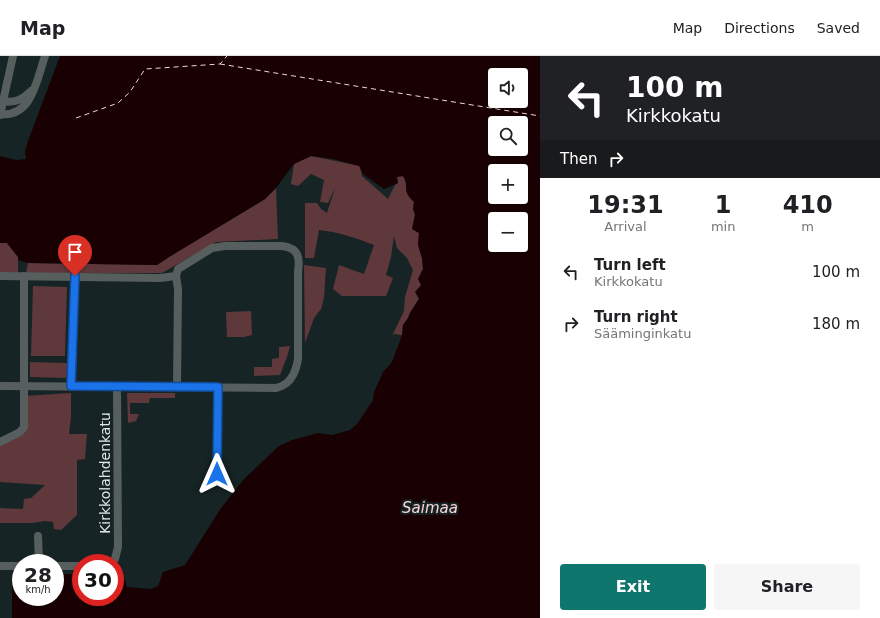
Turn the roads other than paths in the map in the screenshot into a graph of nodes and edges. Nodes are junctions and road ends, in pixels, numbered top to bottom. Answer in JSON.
{"nodes":[{"id":1,"x":13,"y":56,"type":"edge"},
{"id":2,"x":45,"y":56,"type":"edge"},
{"id":3,"x":33,"y":89,"type":"junction"},
{"id":4,"x":2,"y":101,"type":"edge"},
{"id":5,"x":0,"y":114,"type":"edge"},
{"id":6,"x":0,"y":276,"type":"edge"},
{"id":7,"x":24,"y":276,"type":"junction"},
{"id":8,"x":75,"y":276,"type":"junction"},
{"id":9,"x":176,"y":276,"type":"junction"},
{"id":10,"x":0,"y":386,"type":"edge"},
{"id":11,"x":24,"y":386,"type":"junction"},
{"id":12,"x":71,"y":386,"type":"junction"},
{"id":13,"x":117,"y":386,"type":"junction"},
{"id":14,"x":177,"y":386,"type":"junction"},
{"id":15,"x":218,"y":387,"type":"junction"},
{"id":16,"x":0,"y":442,"type":"edge"},
{"id":17,"x":217,"y":474,"type":"dead end"},
{"id":18,"x":38,"y":536,"type":"dead end"},
{"id":19,"x":39,"y":554,"type":"edge"},
{"id":20,"x":116,"y":554,"type":"edge"},
{"id":21,"x":0,"y":566,"type":"edge"},
{"id":22,"x":12,"y":566,"type":"edge"}],
"edges":[{"from":1,"to":4,"type":"street"},
{"from":2,"to":3,"type":"street"},
{"from":3,"to":4,"type":"street"},
{"from":3,"to":5,"type":"street"},
{"from":4,"to":5,"type":"street"},
{"from":6,"to":7,"type":"street"},
{"from":7,"to":8,"type":"street"},
{"from":7,"to":11,"type":"street"},
{"from":8,"to":9,"type":"street"},
{"from":8,"to":12,"type":"street"},
{"from":9,"to":14,"type":"street"},
{"from":9,"to":15,"type":"street"},
{"from":10,"to":11,"type":"street"},
{"from":11,"to":12,"type":"street"},
{"from":11,"to":16,"type":"street"},
{"from":12,"to":13,"type":"street"},
{"from":13,"to":14,"type":"street"},
{"from":13,"to":20,"type":"street","name":"Kirkkolahdenkatu"},
{"from":14,"to":15,"type":"street"},
{"from":15,"to":17,"type":"street"},
{"from":18,"to":19,"type":"street"},
{"from":21,"to":22,"type":"street"}]}
